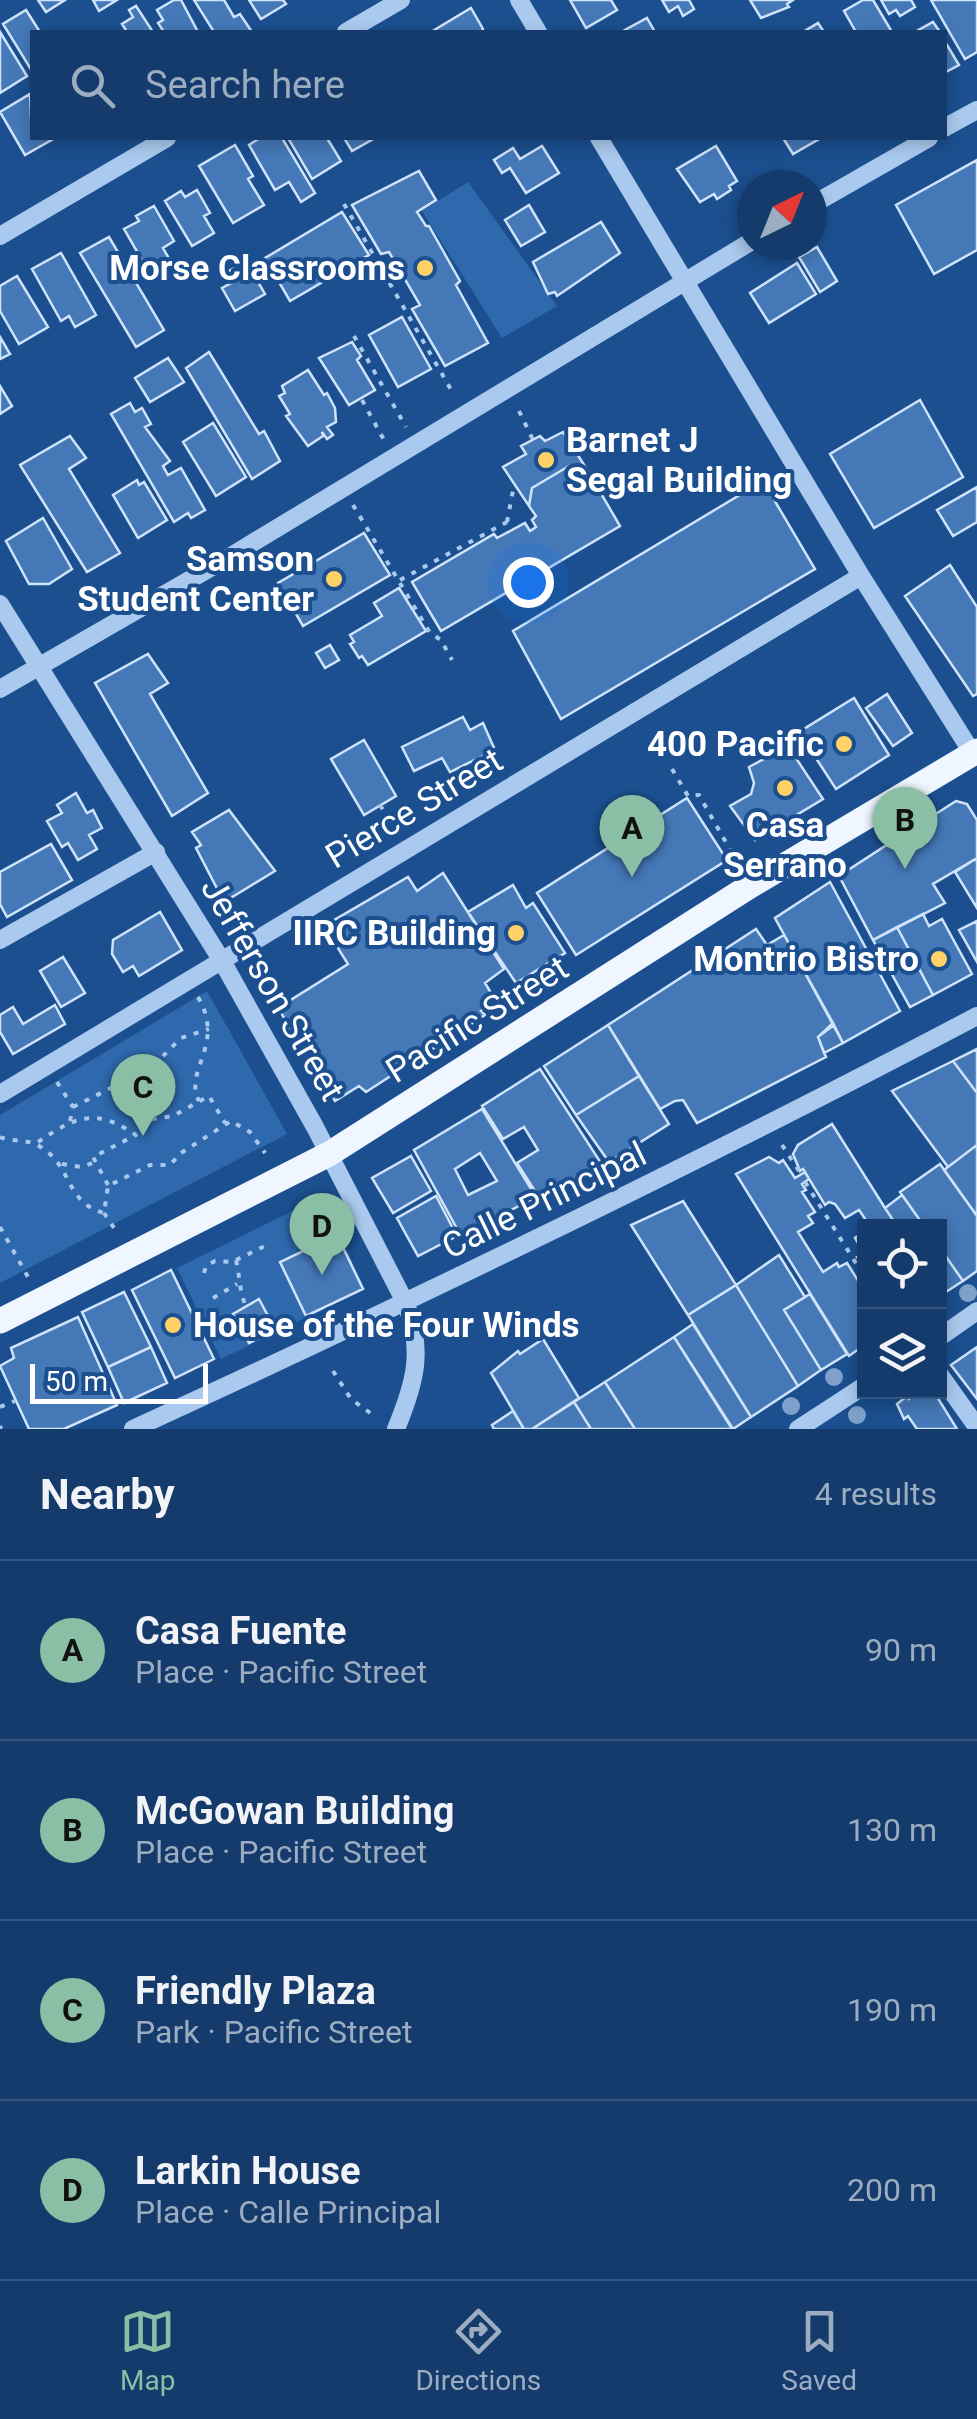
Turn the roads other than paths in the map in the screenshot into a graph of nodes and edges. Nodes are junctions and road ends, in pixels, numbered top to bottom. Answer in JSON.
{"nodes":[{"id":1,"x":401,"y":0,"type":"edge"},
{"id":2,"x":519,"y":0,"type":"edge"},
{"id":3,"x":349,"y":30,"type":"edge"},
{"id":4,"x":537,"y":30,"type":"edge"},
{"id":5,"x":977,"y":110,"type":"edge"},
{"id":6,"x":947,"y":126,"type":"edge"},
{"id":7,"x":164,"y":140,"type":"edge"},
{"id":8,"x":600,"y":140,"type":"edge"},
{"id":9,"x":926,"y":140,"type":"edge"},
{"id":10,"x":827,"y":196,"type":"edge"},
{"id":11,"x":0,"y":236,"type":"edge"},
{"id":12,"x":737,"y":250,"type":"edge"},
{"id":13,"x":683,"y":282,"type":"junction"},
{"id":14,"x":861,"y":576,"type":"junction"},
{"id":15,"x":0,"y":604,"type":"edge"},
{"id":16,"x":38,"y":666,"type":"junction"},
{"id":17,"x":0,"y":688,"type":"edge"},
{"id":18,"x":976,"y":755,"type":"edge"},
{"id":19,"x":156,"y":852,"type":"junction"},
{"id":20,"x":0,"y":940,"type":"edge"},
{"id":21,"x":222,"y":961,"type":"junction"},
{"id":22,"x":977,"y":1016,"type":"edge"},
{"id":23,"x":0,"y":1094,"type":"edge"},
{"id":24,"x":330,"y":1154,"type":"junction"},
{"id":25,"x":406,"y":1304,"type":"junction"},
{"id":26,"x":977,"y":1311,"type":"edge"},
{"id":27,"x":0,"y":1321,"type":"edge"},
{"id":28,"x":947,"y":1332,"type":"edge"},
{"id":29,"x":947,"y":1385,"type":"edge"},
{"id":30,"x":857,"y":1391,"type":"edge"},
{"id":31,"x":977,"y":1427,"type":"edge"},
{"id":32,"x":133,"y":1429,"type":"edge"},
{"id":33,"x":396,"y":1429,"type":"edge"},
{"id":34,"x":798,"y":1429,"type":"edge"}],
"edges":[{"from":1,"to":3,"type":"street"},
{"from":2,"to":4,"type":"street"},
{"from":5,"to":6,"type":"street"},
{"from":7,"to":11,"type":"street"},
{"from":8,"to":13,"type":"street"},
{"from":9,"to":10,"type":"street"},
{"from":12,"to":13,"type":"street"},
{"from":13,"to":14,"type":"street"},
{"from":13,"to":16,"type":"street"},
{"from":14,"to":18,"type":"street"},
{"from":14,"to":21,"type":"street","name":"Pierce Street"},
{"from":15,"to":16,"type":"street","name":"Jefferson Street"},
{"from":16,"to":17,"type":"street"},
{"from":16,"to":19,"type":"street","name":"Jefferson Street"},
{"from":18,"to":24,"type":"main road","name":"Pacific Street"},
{"from":19,"to":20,"type":"street"},
{"from":19,"to":21,"type":"street","name":"Jefferson Street"},
{"from":21,"to":23,"type":"street","name":"Pierce Street"},
{"from":21,"to":24,"type":"street","name":"Jefferson Street"},
{"from":22,"to":25,"type":"street","name":"Calle Principal"},
{"from":24,"to":25,"type":"street","name":"Jefferson Street"},
{"from":24,"to":27,"type":"main road","name":"Pacific Street"},
{"from":25,"to":32,"type":"street","name":"Calle Principal"},
{"from":25,"to":33,"type":"street","name":"Jefferson Street"},
{"from":26,"to":28,"type":"street"},
{"from":29,"to":31,"type":"street"},
{"from":30,"to":34,"type":"street"}]}
